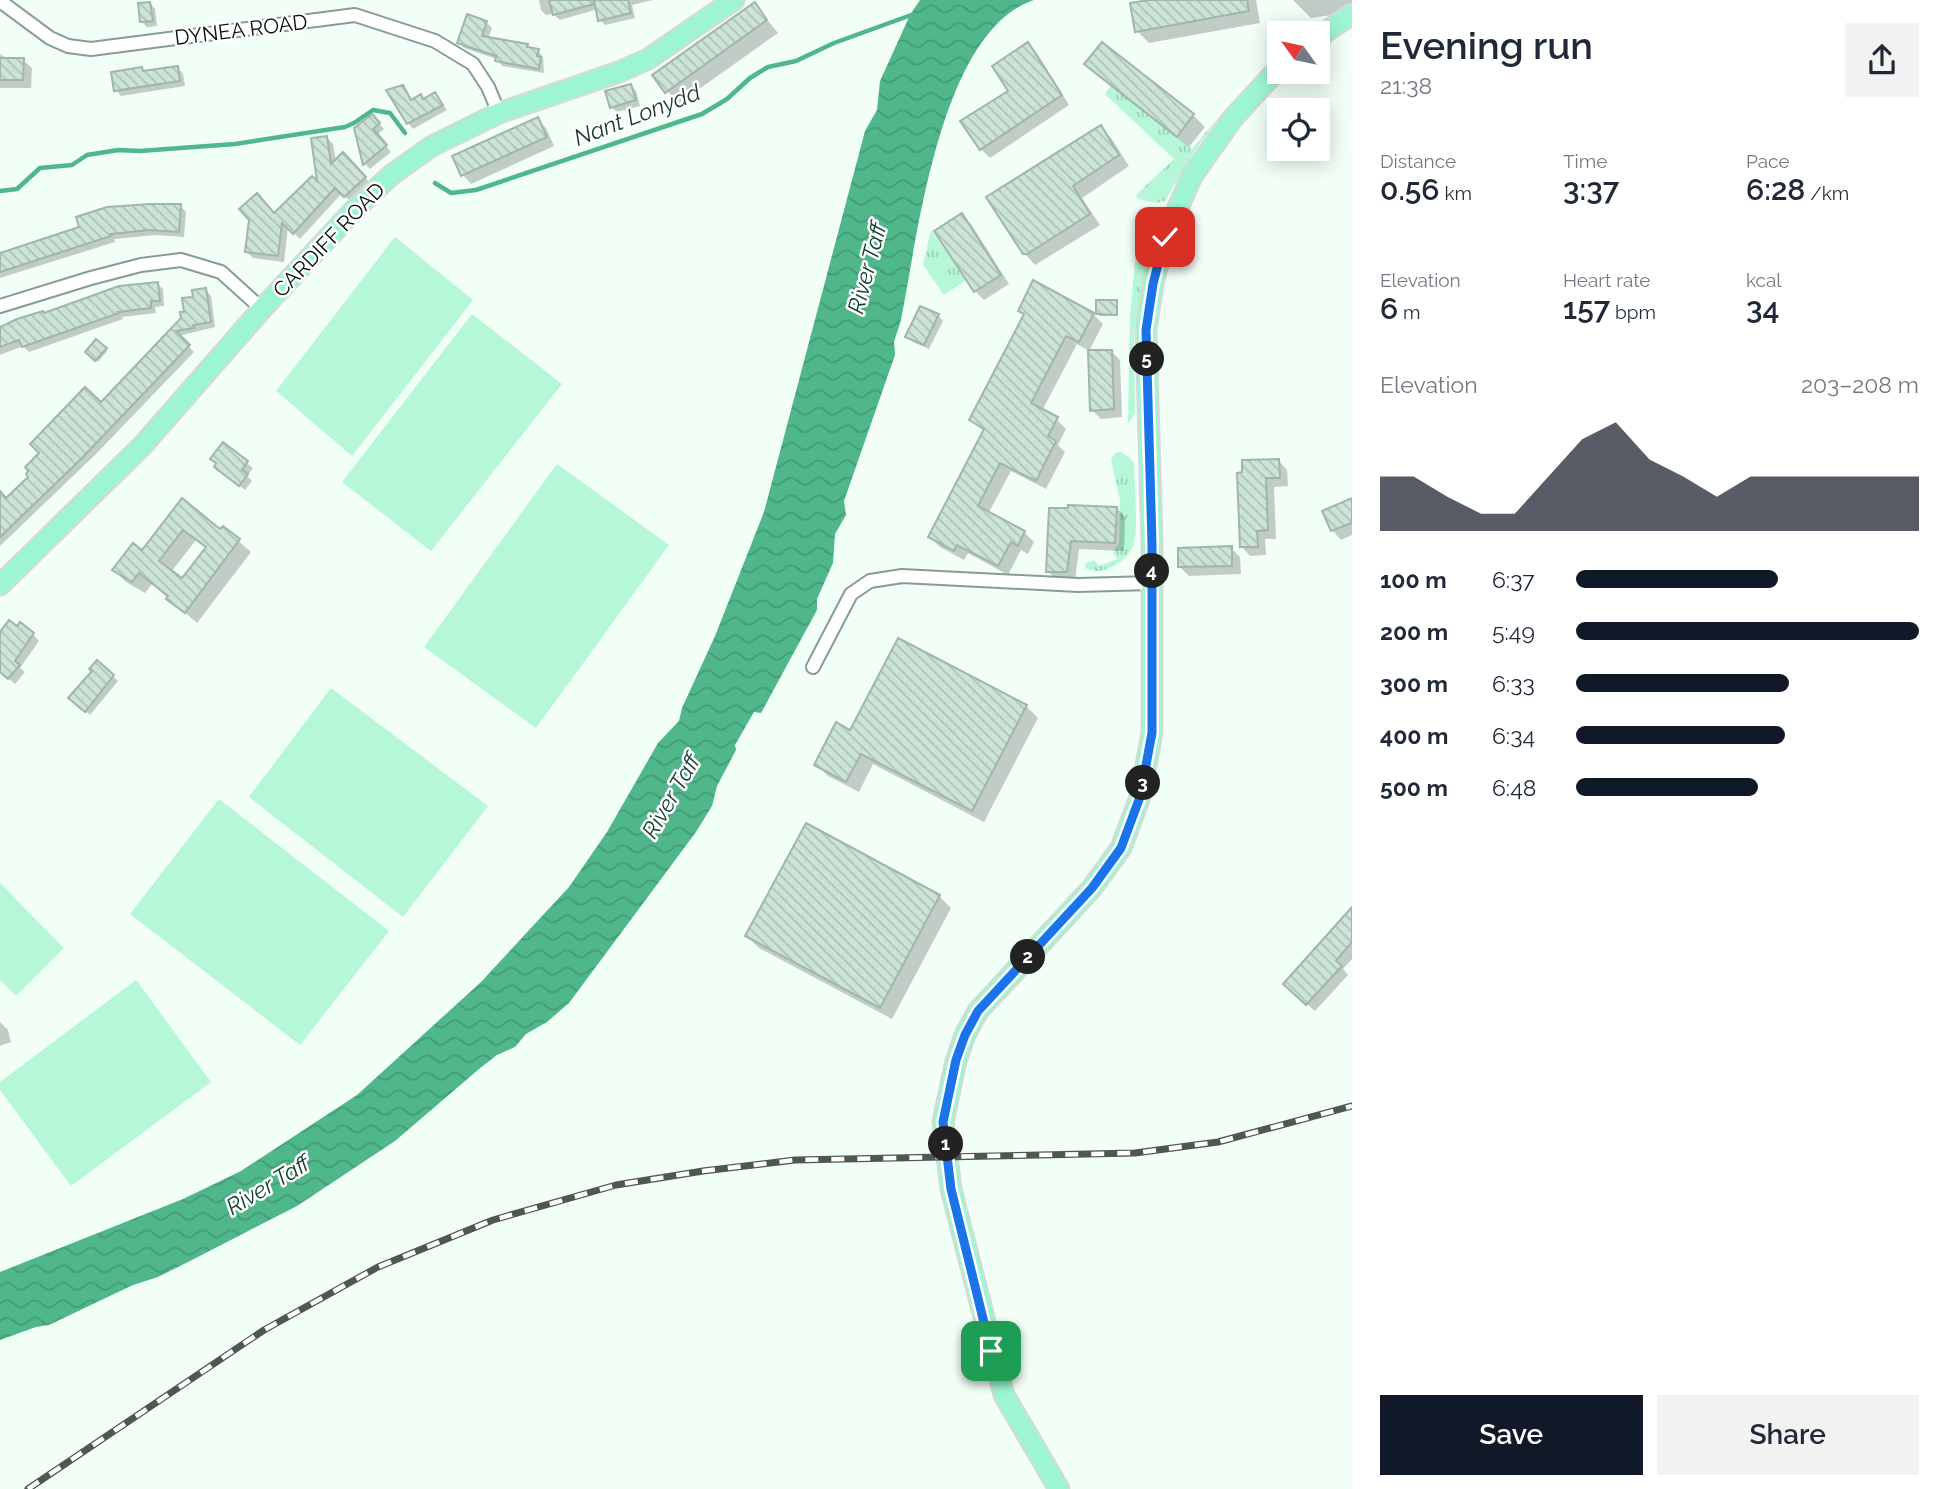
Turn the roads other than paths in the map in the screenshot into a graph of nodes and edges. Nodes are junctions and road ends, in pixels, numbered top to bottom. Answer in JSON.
{"nodes":[{"id":1,"x":734,"y":0,"type":"edge"},
{"id":2,"x":0,"y":1,"type":"edge"},
{"id":3,"x":1352,"y":14,"type":"edge"},
{"id":4,"x":1330,"y":29,"type":"edge"},
{"id":5,"x":1267,"y":81,"type":"edge"},
{"id":6,"x":499,"y":113,"type":"junction"},
{"id":7,"x":0,"y":306,"type":"edge"},
{"id":8,"x":262,"y":309,"type":"junction"},
{"id":9,"x":1152,"y":583,"type":"junction"},
{"id":10,"x":0,"y":585,"type":"edge"},
{"id":11,"x":813,"y":667,"type":"dead end"},
{"id":12,"x":1059,"y":1489,"type":"edge"}],
"edges":[{"from":1,"to":6,"type":"main road","name":"CARDIFF ROAD"},
{"from":2,"to":6,"type":"street","name":"DYNEA ROAD"},
{"from":3,"to":4,"type":"main road"},
{"from":5,"to":9,"type":"main road"},
{"from":6,"to":8,"type":"main road","name":"CARDIFF ROAD"},
{"from":7,"to":8,"type":"street"},
{"from":8,"to":10,"type":"main road","name":"CARDIFF ROAD"},
{"from":9,"to":11,"type":"street"},
{"from":9,"to":12,"type":"main road"}]}
